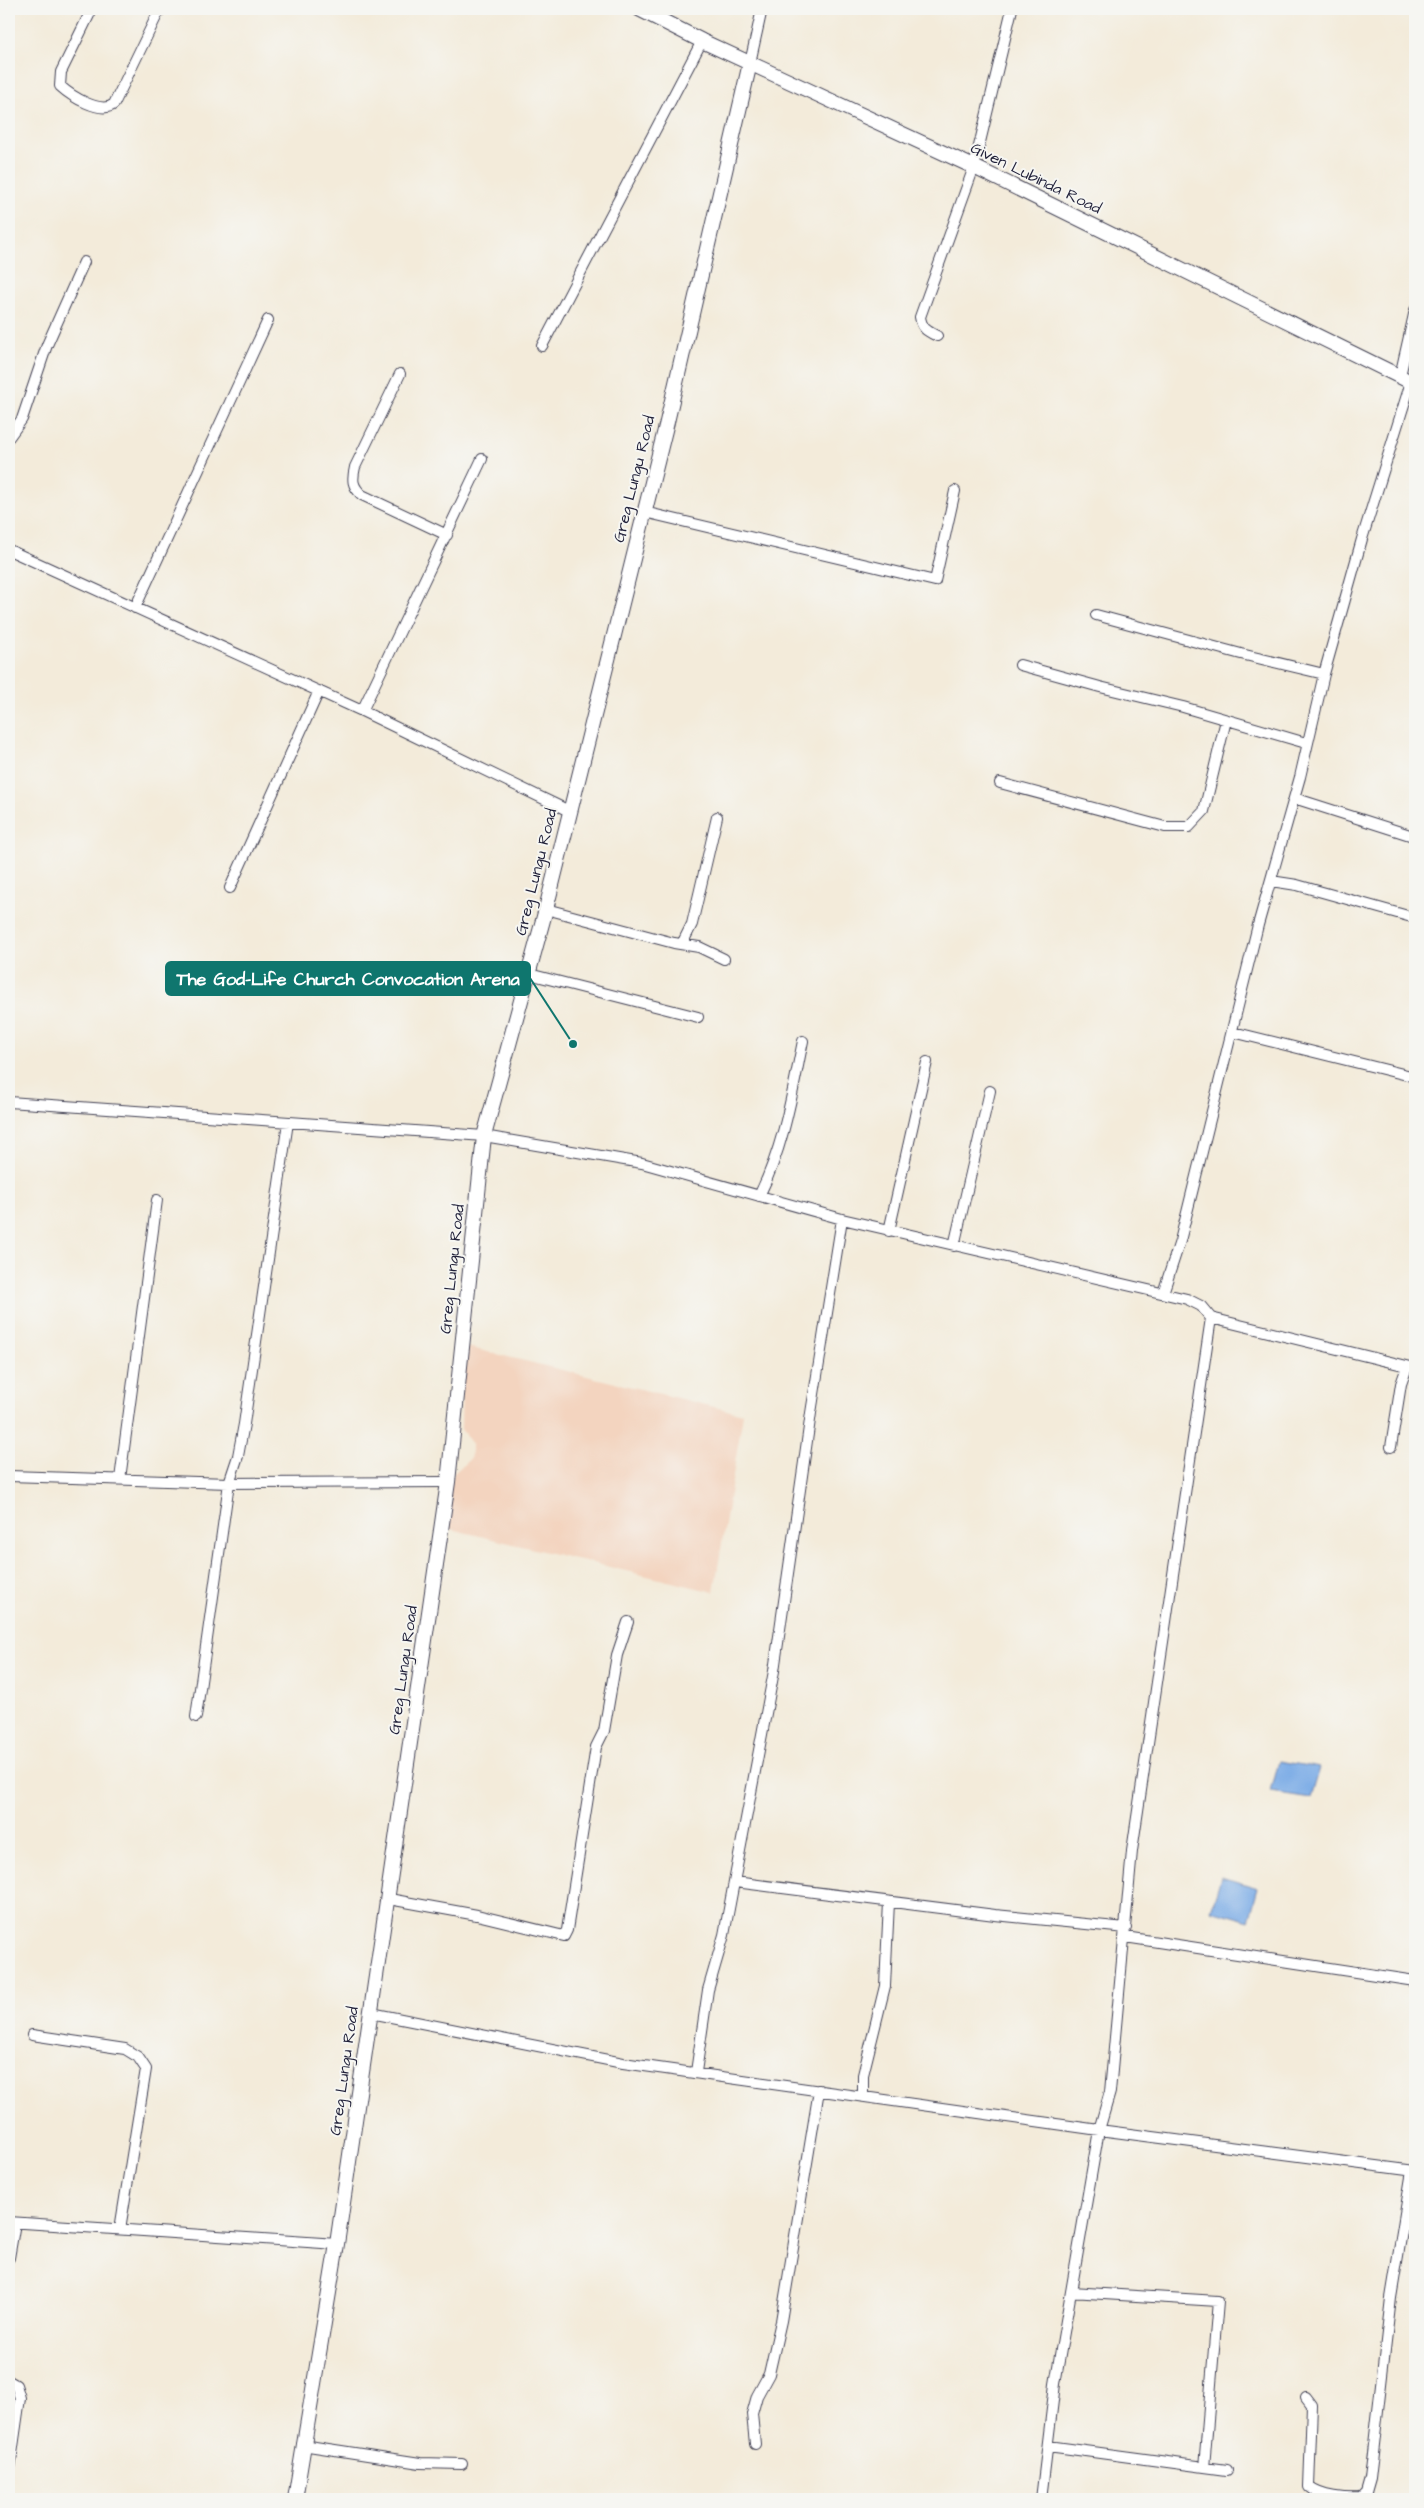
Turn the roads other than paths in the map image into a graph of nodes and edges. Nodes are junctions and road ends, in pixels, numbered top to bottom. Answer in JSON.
{"nodes":[{"id":1,"x":92,"y":9,"type":"edge"},
{"id":2,"x":160,"y":9,"type":"edge"},
{"id":3,"x":639,"y":9,"type":"edge"},
{"id":4,"x":762,"y":9,"type":"edge"},
{"id":5,"x":1012,"y":9,"type":"edge"},
{"id":6,"x":702,"y":41,"type":"junction"},
{"id":7,"x":750,"y":63,"type":"junction"},
{"id":8,"x":974,"y":167,"type":"junction"},
{"id":9,"x":84,"y":262,"type":"dead end"},
{"id":10,"x":1415,"y":310,"type":"edge"},
{"id":11,"x":268,"y":320,"type":"dead end"},
{"id":12,"x":938,"y":336,"type":"dead end"},
{"id":13,"x":542,"y":346,"type":"dead end"},
{"id":14,"x":400,"y":374,"type":"dead end"},
{"id":15,"x":1409,"y":380,"type":"edge"},
{"id":16,"x":9,"y":437,"type":"edge"},
{"id":17,"x":482,"y":459,"type":"dead end"},
{"id":18,"x":955,"y":491,"type":"dead end"},
{"id":19,"x":644,"y":512,"type":"junction"},
{"id":20,"x":447,"y":535,"type":"junction"},
{"id":21,"x":9,"y":550,"type":"edge"},
{"id":22,"x":135,"y":608,"type":"junction"},
{"id":23,"x":1096,"y":615,"type":"dead end"},
{"id":24,"x":1020,"y":664,"type":"dead end"},
{"id":25,"x":1324,"y":674,"type":"junction"},
{"id":26,"x":319,"y":691,"type":"junction"},
{"id":27,"x":362,"y":711,"type":"junction"},
{"id":28,"x":1226,"y":720,"type":"junction"},
{"id":29,"x":1306,"y":743,"type":"junction"},
{"id":30,"x":1000,"y":783,"type":"dead end"},
{"id":31,"x":1294,"y":798,"type":"junction"},
{"id":32,"x":569,"y":810,"type":"junction"},
{"id":33,"x":717,"y":817,"type":"dead end"},
{"id":34,"x":1414,"y":836,"type":"dead end"},
{"id":35,"x":1270,"y":881,"type":"junction"},
{"id":36,"x":230,"y":888,"type":"dead end"},
{"id":37,"x":546,"y":909,"type":"junction"},
{"id":38,"x":1415,"y":918,"type":"edge"},
{"id":39,"x":682,"y":944,"type":"junction"},
{"id":40,"x":724,"y":959,"type":"dead end"},
{"id":41,"x":529,"y":974,"type":"junction"},
{"id":42,"x":698,"y":1017,"type":"dead end"},
{"id":43,"x":1233,"y":1032,"type":"junction"},
{"id":44,"x":803,"y":1041,"type":"dead end"},
{"id":45,"x":927,"y":1062,"type":"dead end"},
{"id":46,"x":1415,"y":1076,"type":"edge"},
{"id":47,"x":990,"y":1091,"type":"dead end"},
{"id":48,"x":9,"y":1102,"type":"edge"},
{"id":49,"x":288,"y":1122,"type":"junction"},
{"id":50,"x":484,"y":1136,"type":"junction"},
{"id":51,"x":759,"y":1196,"type":"junction"},
{"id":52,"x":157,"y":1200,"type":"dead end"},
{"id":53,"x":842,"y":1219,"type":"junction"},
{"id":54,"x":889,"y":1230,"type":"junction"},
{"id":55,"x":954,"y":1246,"type":"junction"},
{"id":56,"x":1163,"y":1293,"type":"junction"},
{"id":57,"x":1211,"y":1318,"type":"junction"},
{"id":58,"x":1411,"y":1367,"type":"edge"},
{"id":59,"x":1391,"y":1447,"type":"dead end"},
{"id":60,"x":9,"y":1476,"type":"edge"},
{"id":61,"x":120,"y":1479,"type":"junction"},
{"id":62,"x":229,"y":1482,"type":"junction"},
{"id":63,"x":448,"y":1482,"type":"junction"},
{"id":64,"x":628,"y":1622,"type":"dead end"},
{"id":65,"x":196,"y":1717,"type":"dead end"},
{"id":66,"x":734,"y":1882,"type":"junction"},
{"id":67,"x":388,"y":1900,"type":"junction"},
{"id":68,"x":889,"y":1902,"type":"junction"},
{"id":69,"x":1125,"y":1933,"type":"junction"},
{"id":70,"x":1415,"y":1981,"type":"edge"},
{"id":71,"x":370,"y":2013,"type":"junction"},
{"id":72,"x":32,"y":2035,"type":"dead end"},
{"id":73,"x":696,"y":2072,"type":"junction"},
{"id":74,"x":819,"y":2090,"type":"junction"},
{"id":75,"x":863,"y":2096,"type":"junction"},
{"id":76,"x":1099,"y":2130,"type":"junction"},
{"id":77,"x":1414,"y":2171,"type":"edge"},
{"id":78,"x":12,"y":2222,"type":"edge"},
{"id":79,"x":120,"y":2229,"type":"junction"},
{"id":80,"x":337,"y":2244,"type":"junction"},
{"id":81,"x":9,"y":2258,"type":"edge"},
{"id":82,"x":1070,"y":2292,"type":"junction"},
{"id":83,"x":9,"y":2381,"type":"edge"},
{"id":84,"x":1306,"y":2397,"type":"dead end"},
{"id":85,"x":755,"y":2444,"type":"dead end"},
{"id":86,"x":302,"y":2445,"type":"junction"},
{"id":87,"x":1048,"y":2446,"type":"junction"},
{"id":88,"x":10,"y":2460,"type":"edge"},
{"id":89,"x":462,"y":2464,"type":"dead end"},
{"id":90,"x":1204,"y":2467,"type":"junction"},
{"id":91,"x":1226,"y":2470,"type":"dead end"},
{"id":92,"x":9,"y":2475,"type":"edge"},
{"id":93,"x":295,"y":2499,"type":"edge"},
{"id":94,"x":1042,"y":2499,"type":"edge"}],
"edges":[{"from":1,"to":2,"type":"street"},
{"from":3,"to":6,"type":"street","name":"Given Lubinda Road"},
{"from":4,"to":7,"type":"street"},
{"from":5,"to":8,"type":"street"},
{"from":6,"to":7,"type":"street","name":"Given Lubinda Road"},
{"from":6,"to":13,"type":"street"},
{"from":7,"to":8,"type":"street","name":"Given Lubinda Road"},
{"from":7,"to":19,"type":"street","name":"Greg Lungu Road"},
{"from":8,"to":12,"type":"street"},
{"from":8,"to":15,"type":"street","name":"Given Lubinda Road"},
{"from":9,"to":16,"type":"street"},
{"from":10,"to":15,"type":"street"},
{"from":11,"to":22,"type":"street"},
{"from":14,"to":20,"type":"street"},
{"from":15,"to":25,"type":"street"},
{"from":17,"to":20,"type":"street"},
{"from":18,"to":19,"type":"street"},
{"from":19,"to":32,"type":"street","name":"Greg Lungu Road"},
{"from":20,"to":27,"type":"street"},
{"from":21,"to":22,"type":"street"},
{"from":22,"to":26,"type":"street"},
{"from":23,"to":25,"type":"street"},
{"from":24,"to":28,"type":"street"},
{"from":25,"to":29,"type":"street"},
{"from":26,"to":27,"type":"street"},
{"from":26,"to":36,"type":"street"},
{"from":27,"to":32,"type":"street"},
{"from":28,"to":29,"type":"street"},
{"from":28,"to":30,"type":"street"},
{"from":29,"to":31,"type":"street"},
{"from":31,"to":34,"type":"street"},
{"from":31,"to":35,"type":"street"},
{"from":32,"to":37,"type":"street","name":"Greg Lungu Road"},
{"from":33,"to":39,"type":"street"},
{"from":35,"to":38,"type":"street"},
{"from":35,"to":43,"type":"street"},
{"from":37,"to":39,"type":"street"},
{"from":37,"to":41,"type":"street","name":"Greg Lungu Road"},
{"from":39,"to":40,"type":"street"},
{"from":41,"to":42,"type":"street"},
{"from":41,"to":50,"type":"street","name":"Greg Lungu Road"},
{"from":43,"to":46,"type":"street"},
{"from":43,"to":56,"type":"street"},
{"from":44,"to":51,"type":"street"},
{"from":45,"to":54,"type":"street"},
{"from":47,"to":55,"type":"street"},
{"from":48,"to":49,"type":"street"},
{"from":49,"to":50,"type":"street"},
{"from":49,"to":62,"type":"street"},
{"from":50,"to":51,"type":"street"},
{"from":50,"to":63,"type":"street","name":"Greg Lungu Road"},
{"from":51,"to":53,"type":"street"},
{"from":52,"to":61,"type":"street"},
{"from":53,"to":54,"type":"street"},
{"from":53,"to":66,"type":"street"},
{"from":54,"to":55,"type":"street"},
{"from":55,"to":56,"type":"street"},
{"from":56,"to":57,"type":"street"},
{"from":57,"to":58,"type":"street"},
{"from":57,"to":69,"type":"street"},
{"from":58,"to":59,"type":"street"},
{"from":60,"to":61,"type":"street"},
{"from":61,"to":62,"type":"street"},
{"from":62,"to":63,"type":"street"},
{"from":62,"to":65,"type":"street"},
{"from":63,"to":67,"type":"street","name":"Greg Lungu Road"},
{"from":64,"to":67,"type":"street"},
{"from":66,"to":68,"type":"street"},
{"from":66,"to":73,"type":"street"},
{"from":67,"to":71,"type":"street","name":"Greg Lungu Road"},
{"from":68,"to":69,"type":"street"},
{"from":68,"to":75,"type":"street"},
{"from":69,"to":70,"type":"street"},
{"from":69,"to":76,"type":"street"},
{"from":71,"to":73,"type":"street"},
{"from":71,"to":80,"type":"street","name":"Greg Lungu Road"},
{"from":72,"to":79,"type":"street"},
{"from":73,"to":74,"type":"street"},
{"from":74,"to":75,"type":"street"},
{"from":74,"to":85,"type":"street"},
{"from":75,"to":76,"type":"street"},
{"from":76,"to":77,"type":"street"},
{"from":76,"to":82,"type":"street"},
{"from":77,"to":84,"type":"street"},
{"from":78,"to":79,"type":"street"},
{"from":78,"to":81,"type":"street"},
{"from":79,"to":80,"type":"street"},
{"from":80,"to":86,"type":"street","name":"Greg Lungu Road"},
{"from":82,"to":87,"type":"street"},
{"from":82,"to":90,"type":"street"},
{"from":83,"to":88,"type":"street"},
{"from":86,"to":89,"type":"street"},
{"from":86,"to":93,"type":"street","name":"Greg Lungu Road"},
{"from":87,"to":90,"type":"street"},
{"from":87,"to":94,"type":"street"},
{"from":88,"to":92,"type":"street"},
{"from":90,"to":91,"type":"street"}]}
